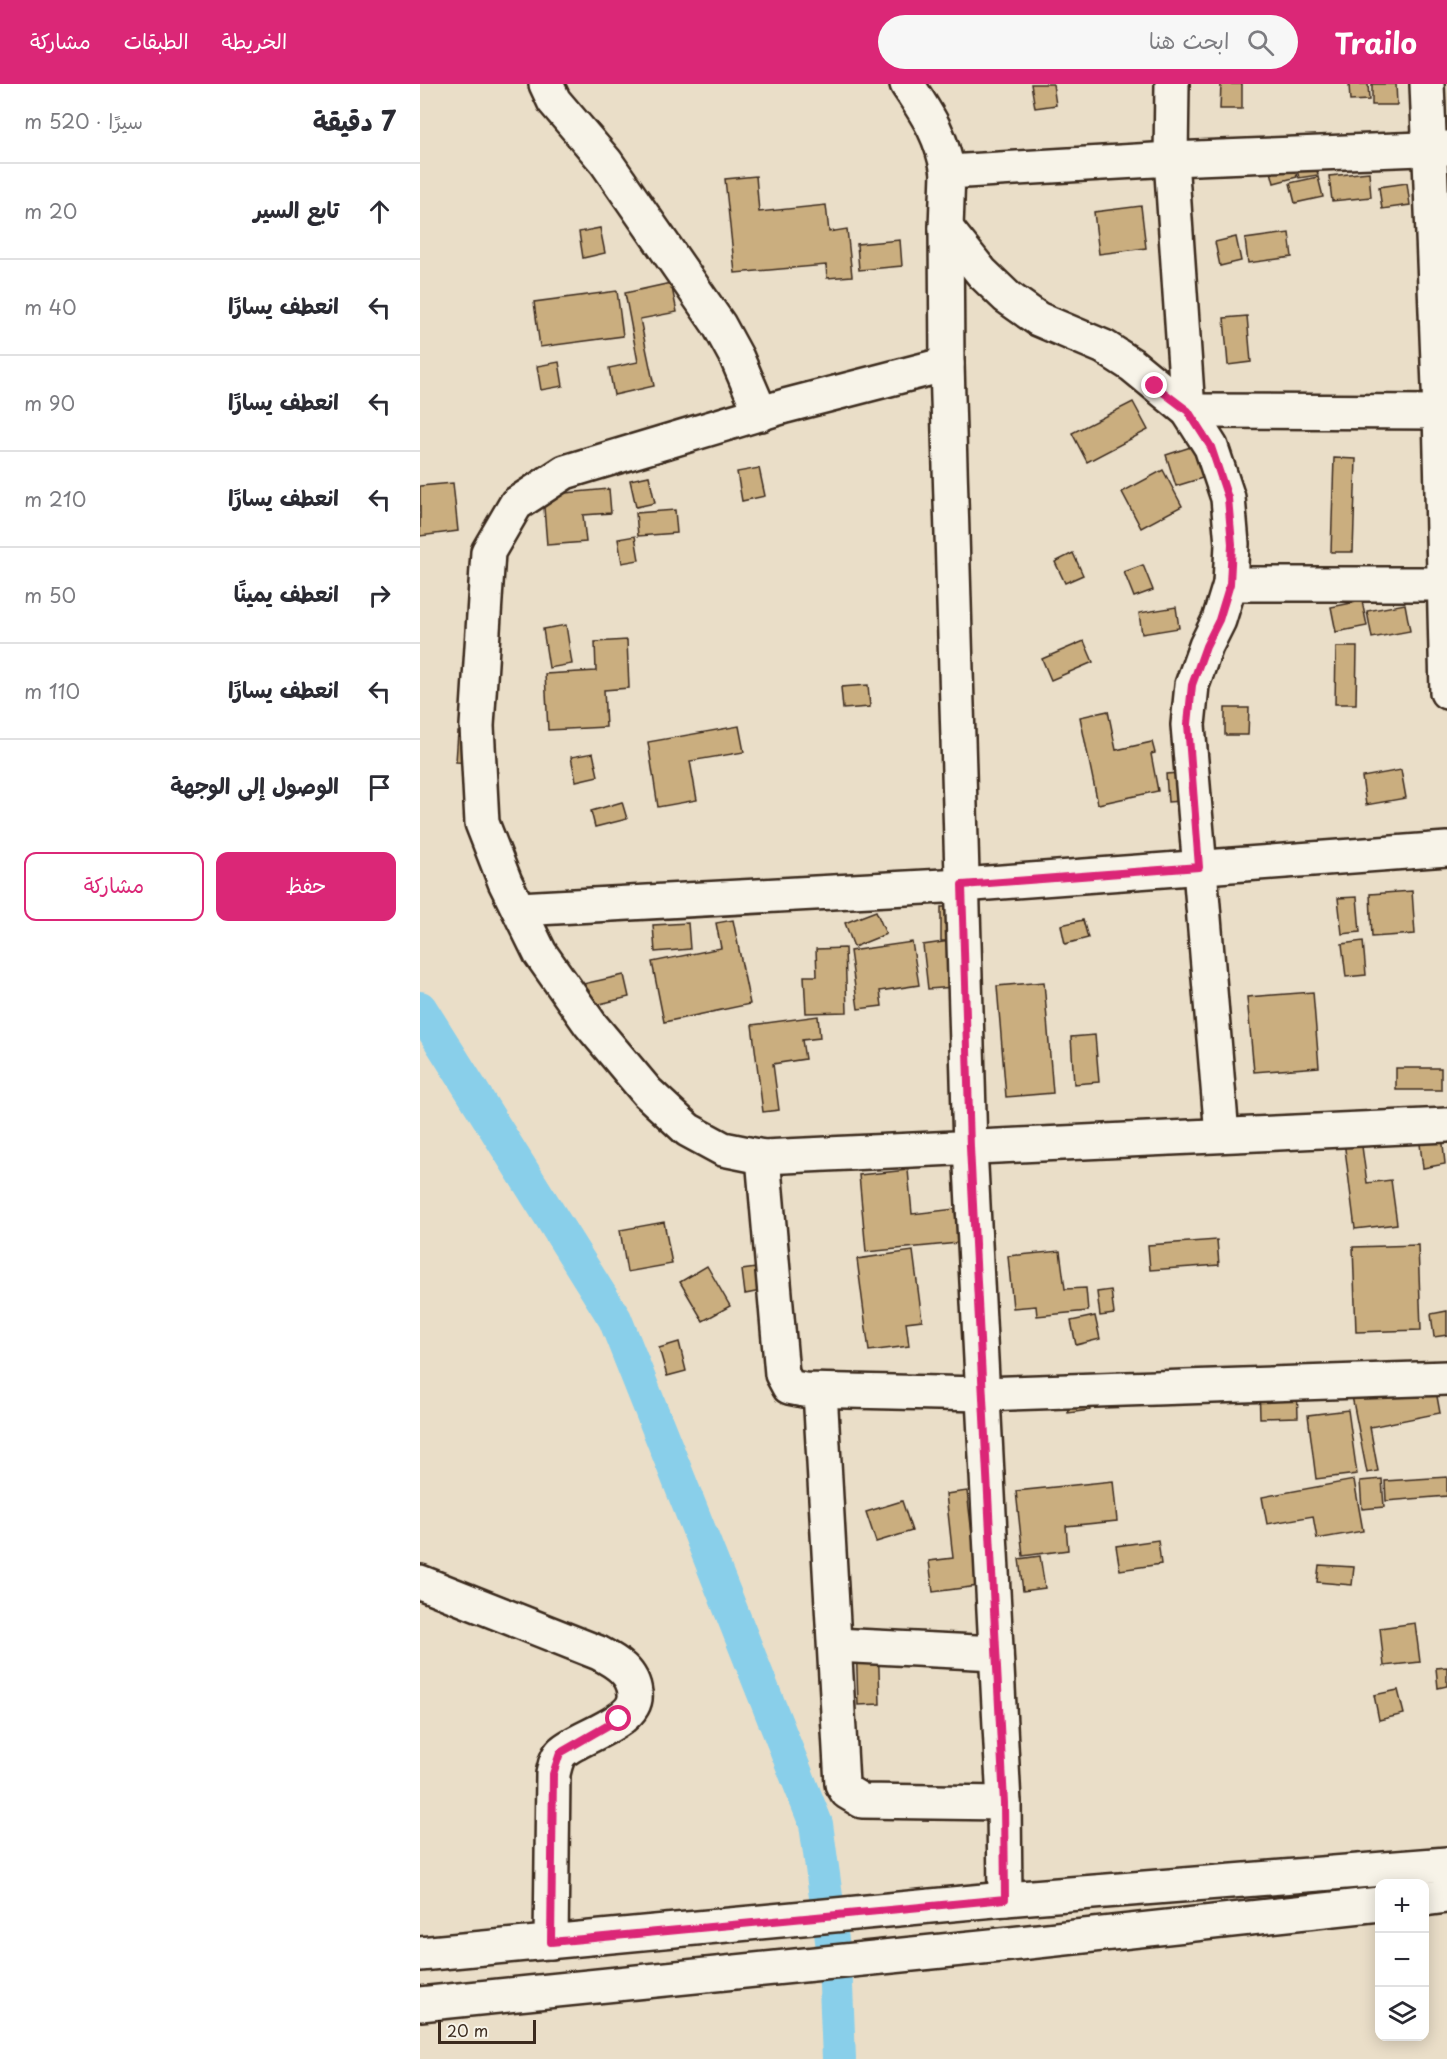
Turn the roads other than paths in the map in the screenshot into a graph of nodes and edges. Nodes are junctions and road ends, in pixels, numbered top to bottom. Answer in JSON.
{"nodes":[{"id":1,"x":546,"y":84,"type":"edge"},
{"id":2,"x":907,"y":84,"type":"edge"},
{"id":3,"x":1172,"y":84,"type":"edge"},
{"id":4,"x":1427,"y":84,"type":"edge"},
{"id":5,"x":1438,"y":148,"type":"edge"},
{"id":6,"x":1171,"y":159,"type":"junction"},
{"id":7,"x":948,"y":172,"type":"junction"},
{"id":8,"x":946,"y":228,"type":"junction"},
{"id":9,"x":947,"y":364,"type":"junction"},
{"id":10,"x":1188,"y":411,"type":"junction"},
{"id":11,"x":1444,"y":412,"type":"edge"},
{"id":12,"x":761,"y":414,"type":"junction"},
{"id":13,"x":1230,"y":584,"type":"junction"},
{"id":14,"x":1445,"y":584,"type":"edge"},
{"id":15,"x":1447,"y":692,"type":"edge"},
{"id":16,"x":1447,"y":849,"type":"edge"},
{"id":17,"x":1199,"y":867,"type":"junction"},
{"id":18,"x":962,"y":885,"type":"junction"},
{"id":19,"x":519,"y":909,"type":"junction"},
{"id":20,"x":1447,"y":1125,"type":"edge"},
{"id":21,"x":1222,"y":1135,"type":"junction"},
{"id":22,"x":970,"y":1147,"type":"junction"},
{"id":23,"x":763,"y":1156,"type":"junction"},
{"id":24,"x":1447,"y":1378,"type":"edge"},
{"id":25,"x":820,"y":1391,"type":"junction"},
{"id":26,"x":983,"y":1394,"type":"junction"},
{"id":27,"x":420,"y":1582,"type":"edge"},
{"id":28,"x":835,"y":1645,"type":"junction"},
{"id":29,"x":996,"y":1653,"type":"junction"},
{"id":30,"x":1004,"y":1803,"type":"junction"},
{"id":31,"x":1447,"y":1864,"type":"edge"},
{"id":32,"x":1447,"y":1896,"type":"edge"},
{"id":33,"x":1429,"y":1898,"type":"edge"},
{"id":34,"x":1005,"y":1899,"type":"junction"},
{"id":35,"x":1375,"y":1905,"type":"edge"},
{"id":36,"x":551,"y":1942,"type":"junction"},
{"id":37,"x":420,"y":1954,"type":"edge"},
{"id":38,"x":420,"y":2004,"type":"edge"}],
"edges":[{"from":1,"to":12,"type":"street"},
{"from":2,"to":7,"type":"street"},
{"from":3,"to":6,"type":"street"},
{"from":4,"to":5,"type":"street"},
{"from":5,"to":6,"type":"street"},
{"from":5,"to":11,"type":"street"},
{"from":6,"to":7,"type":"street"},
{"from":6,"to":10,"type":"street"},
{"from":7,"to":8,"type":"street"},
{"from":8,"to":9,"type":"street"},
{"from":8,"to":10,"type":"street"},
{"from":9,"to":12,"type":"street"},
{"from":9,"to":18,"type":"street"},
{"from":10,"to":11,"type":"street"},
{"from":10,"to":13,"type":"street"},
{"from":11,"to":14,"type":"street"},
{"from":12,"to":19,"type":"street"},
{"from":13,"to":14,"type":"street"},
{"from":13,"to":17,"type":"street"},
{"from":14,"to":15,"type":"street"},
{"from":16,"to":17,"type":"street"},
{"from":17,"to":18,"type":"street"},
{"from":17,"to":21,"type":"street"},
{"from":18,"to":19,"type":"street"},
{"from":18,"to":22,"type":"street"},
{"from":19,"to":23,"type":"street"},
{"from":20,"to":21,"type":"street"},
{"from":21,"to":22,"type":"street"},
{"from":22,"to":23,"type":"street"},
{"from":22,"to":26,"type":"street"},
{"from":23,"to":25,"type":"street"},
{"from":24,"to":26,"type":"street"},
{"from":25,"to":26,"type":"street"},
{"from":25,"to":28,"type":"street"},
{"from":26,"to":29,"type":"street"},
{"from":27,"to":36,"type":"street"},
{"from":28,"to":29,"type":"street"},
{"from":28,"to":30,"type":"street"},
{"from":29,"to":30,"type":"street"},
{"from":30,"to":34,"type":"street"},
{"from":31,"to":34,"type":"street"},
{"from":32,"to":33,"type":"street"},
{"from":34,"to":36,"type":"street"},
{"from":35,"to":38,"type":"street"},
{"from":36,"to":37,"type":"street"}]}
